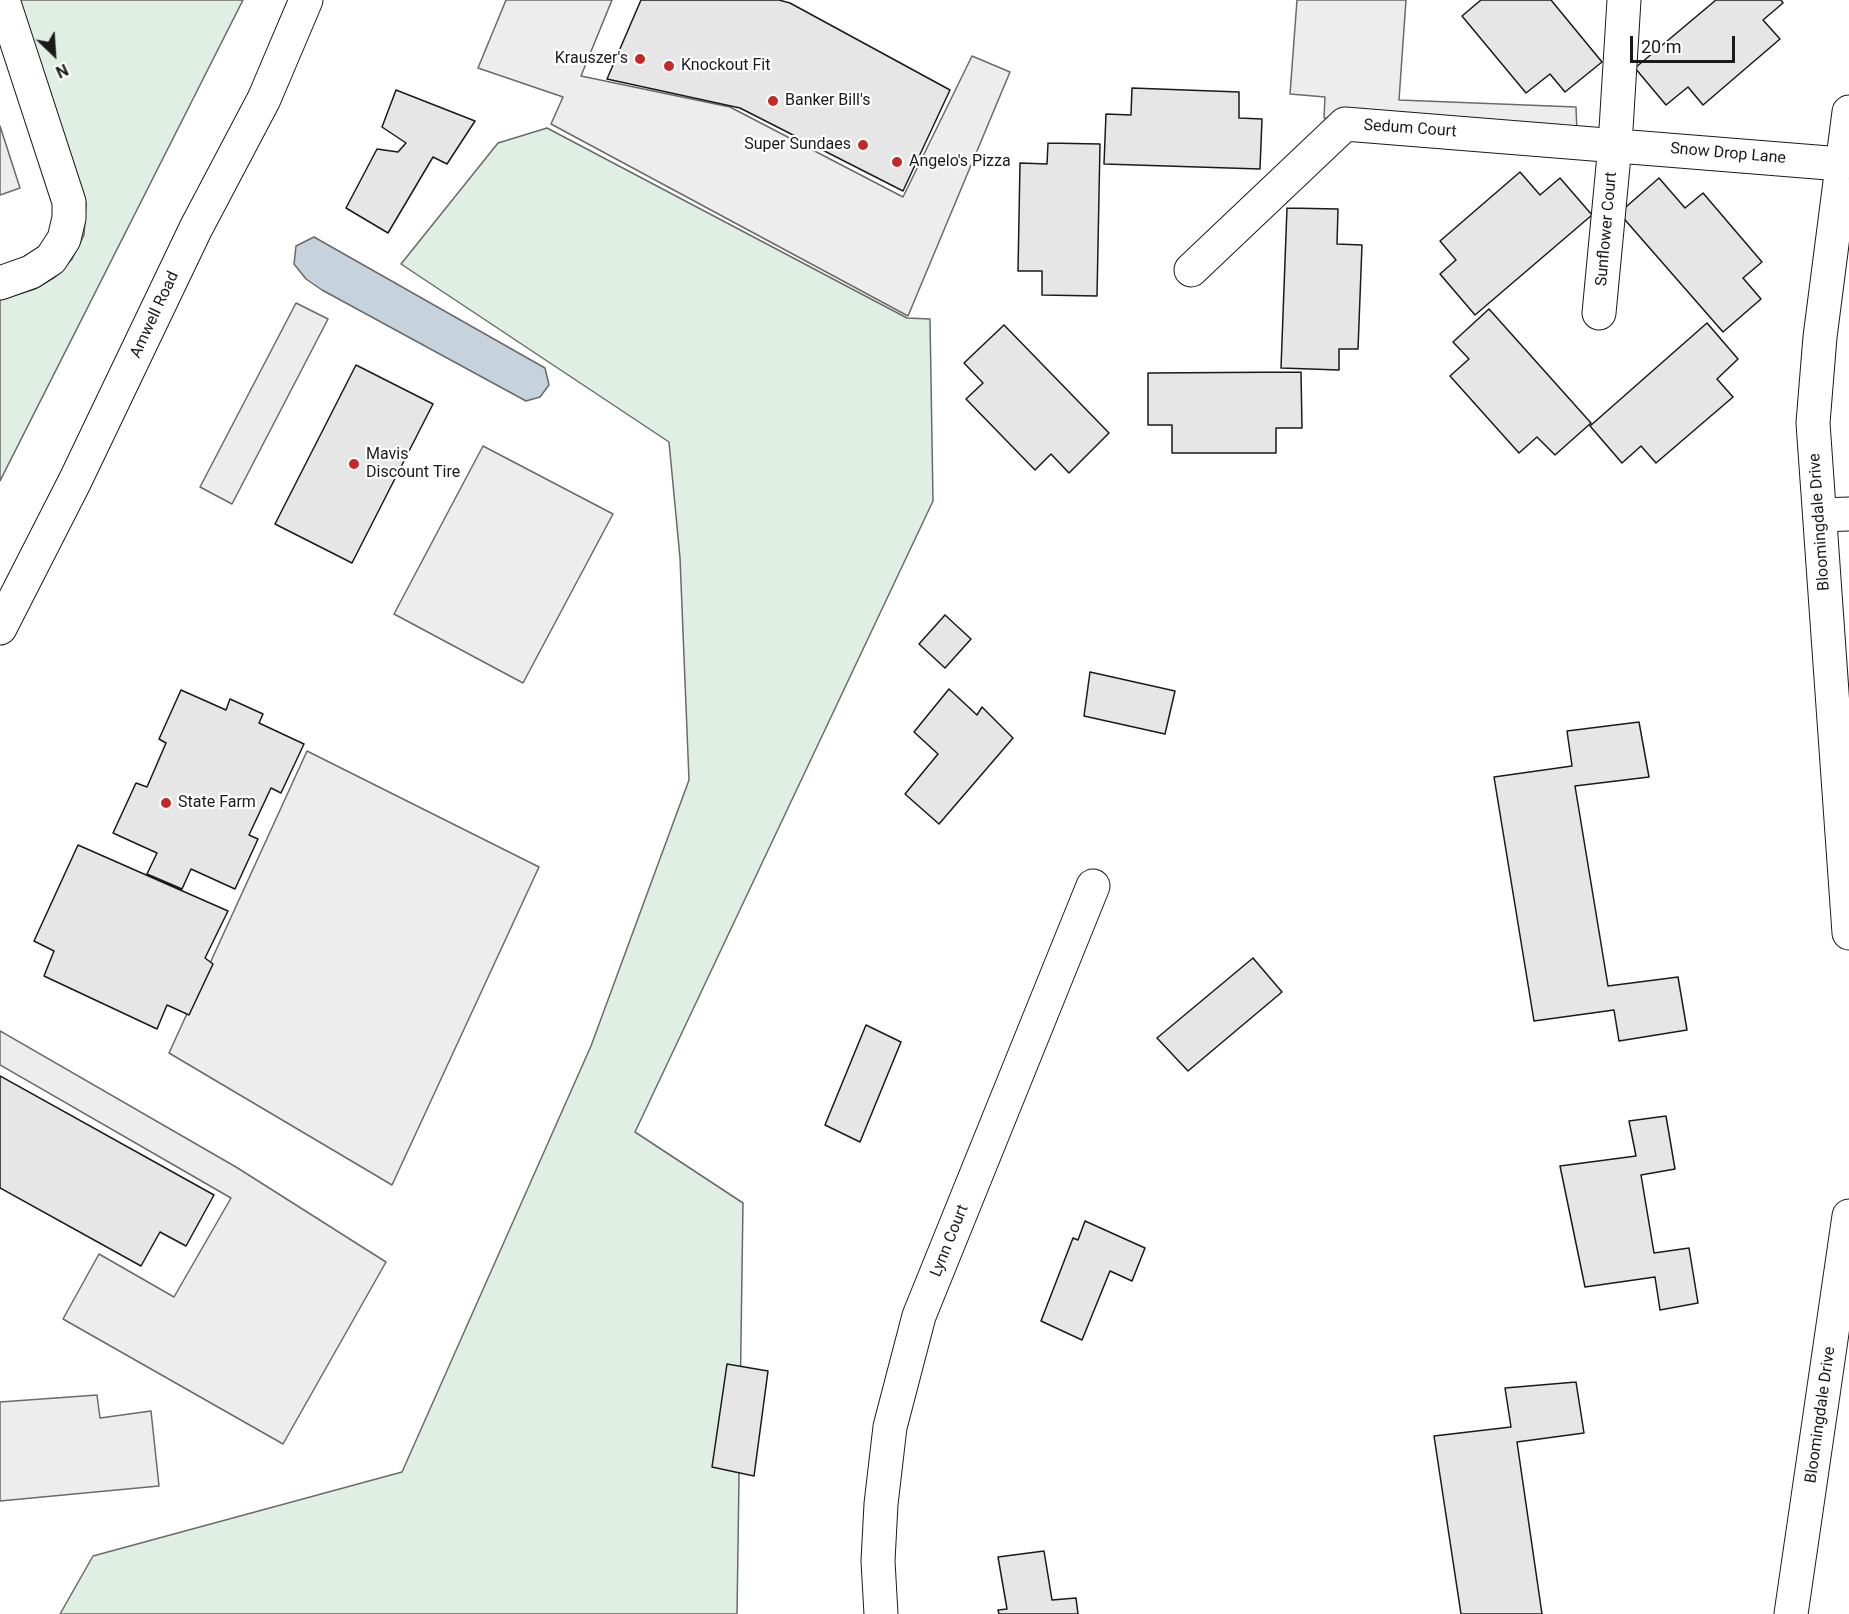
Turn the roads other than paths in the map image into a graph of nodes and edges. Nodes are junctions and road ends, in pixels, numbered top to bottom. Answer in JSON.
{"nodes":[{"id":1,"x":3,"y":0,"type":"edge"},
{"id":2,"x":306,"y":0,"type":"edge"},
{"id":3,"x":1624,"y":0,"type":"edge"},
{"id":4,"x":1849,"y":112,"type":"edge"},
{"id":5,"x":1615,"y":145,"type":"junction"},
{"id":6,"x":1841,"y":164,"type":"junction"},
{"id":7,"x":1191,"y":270,"type":"dead end"},
{"id":8,"x":0,"y":283,"type":"edge"},
{"id":9,"x":1599,"y":313,"type":"dead end"},
{"id":10,"x":1835,"y":514,"type":"edge"},
{"id":11,"x":0,"y":628,"type":"edge"},
{"id":12,"x":1093,"y":886,"type":"dead end"},
{"id":13,"x":1849,"y":933,"type":"edge"},
{"id":14,"x":1849,"y":1216,"type":"edge"},
{"id":15,"x":881,"y":1614,"type":"edge"},
{"id":16,"x":1791,"y":1614,"type":"edge"}],
"edges":[{"from":1,"to":8,"type":"street"},
{"from":2,"to":11,"type":"street","name":"Amwell Road"},
{"from":3,"to":5,"type":"street","name":"Sunflower Court"},
{"from":4,"to":6,"type":"street","name":"Bloomingdale Drive"},
{"from":5,"to":6,"type":"street","name":"Snow Drop Lane"},
{"from":5,"to":7,"type":"street","name":"Sedum Court"},
{"from":5,"to":9,"type":"street","name":"Sunflower Court"},
{"from":6,"to":10,"type":"street","name":"Bloomingdale Drive"},
{"from":10,"to":13,"type":"street","name":"Bloomingdale Drive"},
{"from":12,"to":15,"type":"street","name":"Lynn Court"},
{"from":14,"to":16,"type":"street","name":"Bloomingdale Drive"}]}
